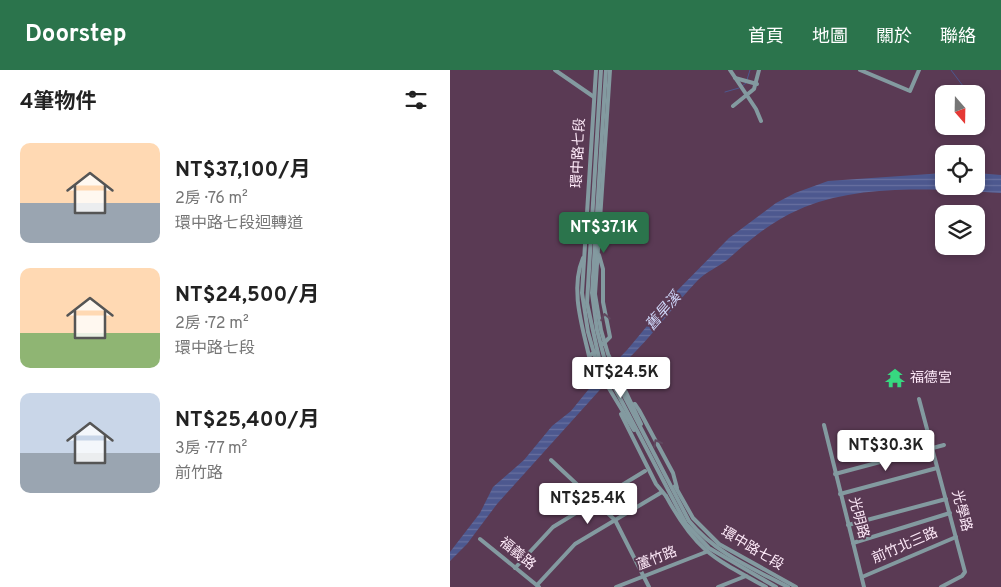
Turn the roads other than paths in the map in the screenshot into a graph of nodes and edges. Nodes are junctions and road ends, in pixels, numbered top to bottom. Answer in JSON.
{"nodes":[{"id":1,"x":555,"y":70,"type":"edge"},
{"id":2,"x":596,"y":70,"type":"edge"},
{"id":3,"x":602,"y":70,"type":"edge"},
{"id":4,"x":606,"y":70,"type":"edge"},
{"id":5,"x":610,"y":70,"type":"edge"},
{"id":6,"x":730,"y":70,"type":"edge"},
{"id":7,"x":759,"y":70,"type":"edge"},
{"id":8,"x":860,"y":70,"type":"edge"},
{"id":9,"x":919,"y":70,"type":"edge"},
{"id":10,"x":736,"y":78,"type":"junction"},
{"id":11,"x":756,"y":84,"type":"junction"},
{"id":12,"x":746,"y":94,"type":"junction"},
{"id":13,"x":594,"y":97,"type":"junction"},
{"id":14,"x":733,"y":106,"type":"dead end"},
{"id":15,"x":761,"y":121,"type":"dead end"},
{"id":16,"x":598,"y":253,"type":"junction"},
{"id":17,"x":584,"y":254,"type":"junction"},
{"id":18,"x":920,"y":399,"type":"dead end"},
{"id":19,"x":824,"y":425,"type":"dead end"},
{"id":20,"x":642,"y":431,"type":"junction"},
{"id":21,"x":638,"y":434,"type":"junction"},
{"id":22,"x":944,"y":445,"type":"dead end"},
{"id":23,"x":933,"y":448,"type":"junction"},
{"id":24,"x":551,"y":460,"type":"dead end"},
{"id":25,"x":937,"y":468,"type":"junction"},
{"id":26,"x":645,"y":471,"type":"dead end"},
{"id":27,"x":660,"y":472,"type":"junction"},
{"id":28,"x":835,"y":474,"type":"junction"},
{"id":29,"x":664,"y":479,"type":"junction"},
{"id":30,"x":677,"y":488,"type":"junction"},
{"id":31,"x":662,"y":492,"type":"junction"},
{"id":32,"x":840,"y":494,"type":"junction"},
{"id":33,"x":666,"y":496,"type":"junction"},
{"id":34,"x":946,"y":499,"type":"junction"},
{"id":35,"x":594,"y":500,"type":"junction"},
{"id":36,"x":950,"y":513,"type":"junction"},
{"id":37,"x":615,"y":520,"type":"junction"},
{"id":38,"x":686,"y":524,"type":"junction"},
{"id":39,"x":848,"y":525,"type":"junction"},
{"id":40,"x":956,"y":537,"type":"junction"},
{"id":41,"x":480,"y":539,"type":"dead end"},
{"id":42,"x":853,"y":543,"type":"junction"},
{"id":43,"x":706,"y":552,"type":"junction"},
{"id":44,"x":515,"y":568,"type":"junction"},
{"id":45,"x":645,"y":576,"type":"junction"},
{"id":46,"x":746,"y":576,"type":"junction"},
{"id":47,"x":862,"y":577,"type":"junction"},
{"id":48,"x":538,"y":586,"type":"edge"},
{"id":49,"x":787,"y":586,"type":"edge"},
{"id":50,"x":616,"y":587,"type":"edge"},
{"id":51,"x":649,"y":587,"type":"edge"},
{"id":52,"x":718,"y":587,"type":"edge"},
{"id":53,"x":766,"y":587,"type":"edge"},
{"id":54,"x":776,"y":587,"type":"edge"},
{"id":55,"x":796,"y":587,"type":"edge"},
{"id":56,"x":864,"y":587,"type":"edge"},
{"id":57,"x":941,"y":587,"type":"edge"}],
"edges":[{"from":1,"to":13,"type":"street"},
{"from":2,"to":13,"type":"street","name":"環中路七段"},
{"from":3,"to":21,"type":"street","name":"環中路七段"},
{"from":4,"to":20,"type":"street","name":"環中路七段"},
{"from":5,"to":16,"type":"street","name":"環中路七段"},
{"from":6,"to":10,"type":"street"},
{"from":7,"to":11,"type":"street"},
{"from":8,"to":9,"type":"street"},
{"from":10,"to":11,"type":"street"},
{"from":10,"to":12,"type":"street"},
{"from":11,"to":12,"type":"street"},
{"from":12,"to":14,"type":"street"},
{"from":12,"to":15,"type":"street"},
{"from":13,"to":17,"type":"street","name":"環中路七段"},
{"from":17,"to":16,"type":"street","one_way":true},
{"from":16,"to":20,"type":"street","name":"環中路七段"},
{"from":17,"to":21,"type":"street","name":"環中路七段"},
{"from":18,"to":23,"type":"street","name":"光學路"},
{"from":19,"to":28,"type":"street","name":"光明路"},
{"from":20,"to":27,"type":"street","name":"環中路七段"},
{"from":21,"to":27,"type":"street","name":"環中路七段"},
{"from":22,"to":23,"type":"street"},
{"from":23,"to":25,"type":"street","name":"光學路"},
{"from":23,"to":28,"type":"street"},
{"from":24,"to":35,"type":"street"},
{"from":25,"to":32,"type":"street"},
{"from":25,"to":34,"type":"street","name":"光學路"},
{"from":26,"to":35,"type":"street"},
{"from":27,"to":29,"type":"street","name":"環中路七段"},
{"from":28,"to":32,"type":"street","name":"光明路"},
{"from":29,"to":30,"type":"street","name":"環中路七段"},
{"from":29,"to":33,"type":"street","name":"環中路七段"},
{"from":29,"to":38,"type":"street","name":"環中路七段"},
{"from":30,"to":31,"type":"street","one_way":true},
{"from":30,"to":49,"type":"street","name":"環中路七段"},
{"from":31,"to":33,"type":"street"},
{"from":31,"to":37,"type":"street"},
{"from":32,"to":39,"type":"street","name":"光明路"},
{"from":33,"to":38,"type":"street","name":"環中路七段"},
{"from":34,"to":36,"type":"street","name":"光學路"},
{"from":34,"to":39,"type":"street"},
{"from":35,"to":37,"type":"street"},
{"from":35,"to":44,"type":"street"},
{"from":36,"to":40,"type":"street","name":"光學路"},
{"from":36,"to":42,"type":"street"},
{"from":37,"to":45,"type":"street"},
{"from":37,"to":48,"type":"street"},
{"from":38,"to":43,"type":"street"},
{"from":38,"to":49,"type":"street"},
{"from":38,"to":54,"type":"street"},
{"from":39,"to":42,"type":"street","name":"光明路"},
{"from":40,"to":47,"type":"street","name":"前竹北三路"},
{"from":40,"to":57,"type":"street","name":"光學路"},
{"from":41,"to":44,"type":"street","name":"福義路"},
{"from":42,"to":47,"type":"street","name":"光明路"},
{"from":43,"to":45,"type":"street","name":"蘆竹路"},
{"from":43,"to":46,"type":"street"},
{"from":44,"to":48,"type":"street","name":"福義路"},
{"from":45,"to":50,"type":"street","name":"蘆竹路"},
{"from":45,"to":51,"type":"street"},
{"from":46,"to":52,"type":"street"},
{"from":46,"to":53,"type":"street"},
{"from":47,"to":56,"type":"street","name":"光明路"},
{"from":49,"to":55,"type":"street","name":"環中路七段"}]}
